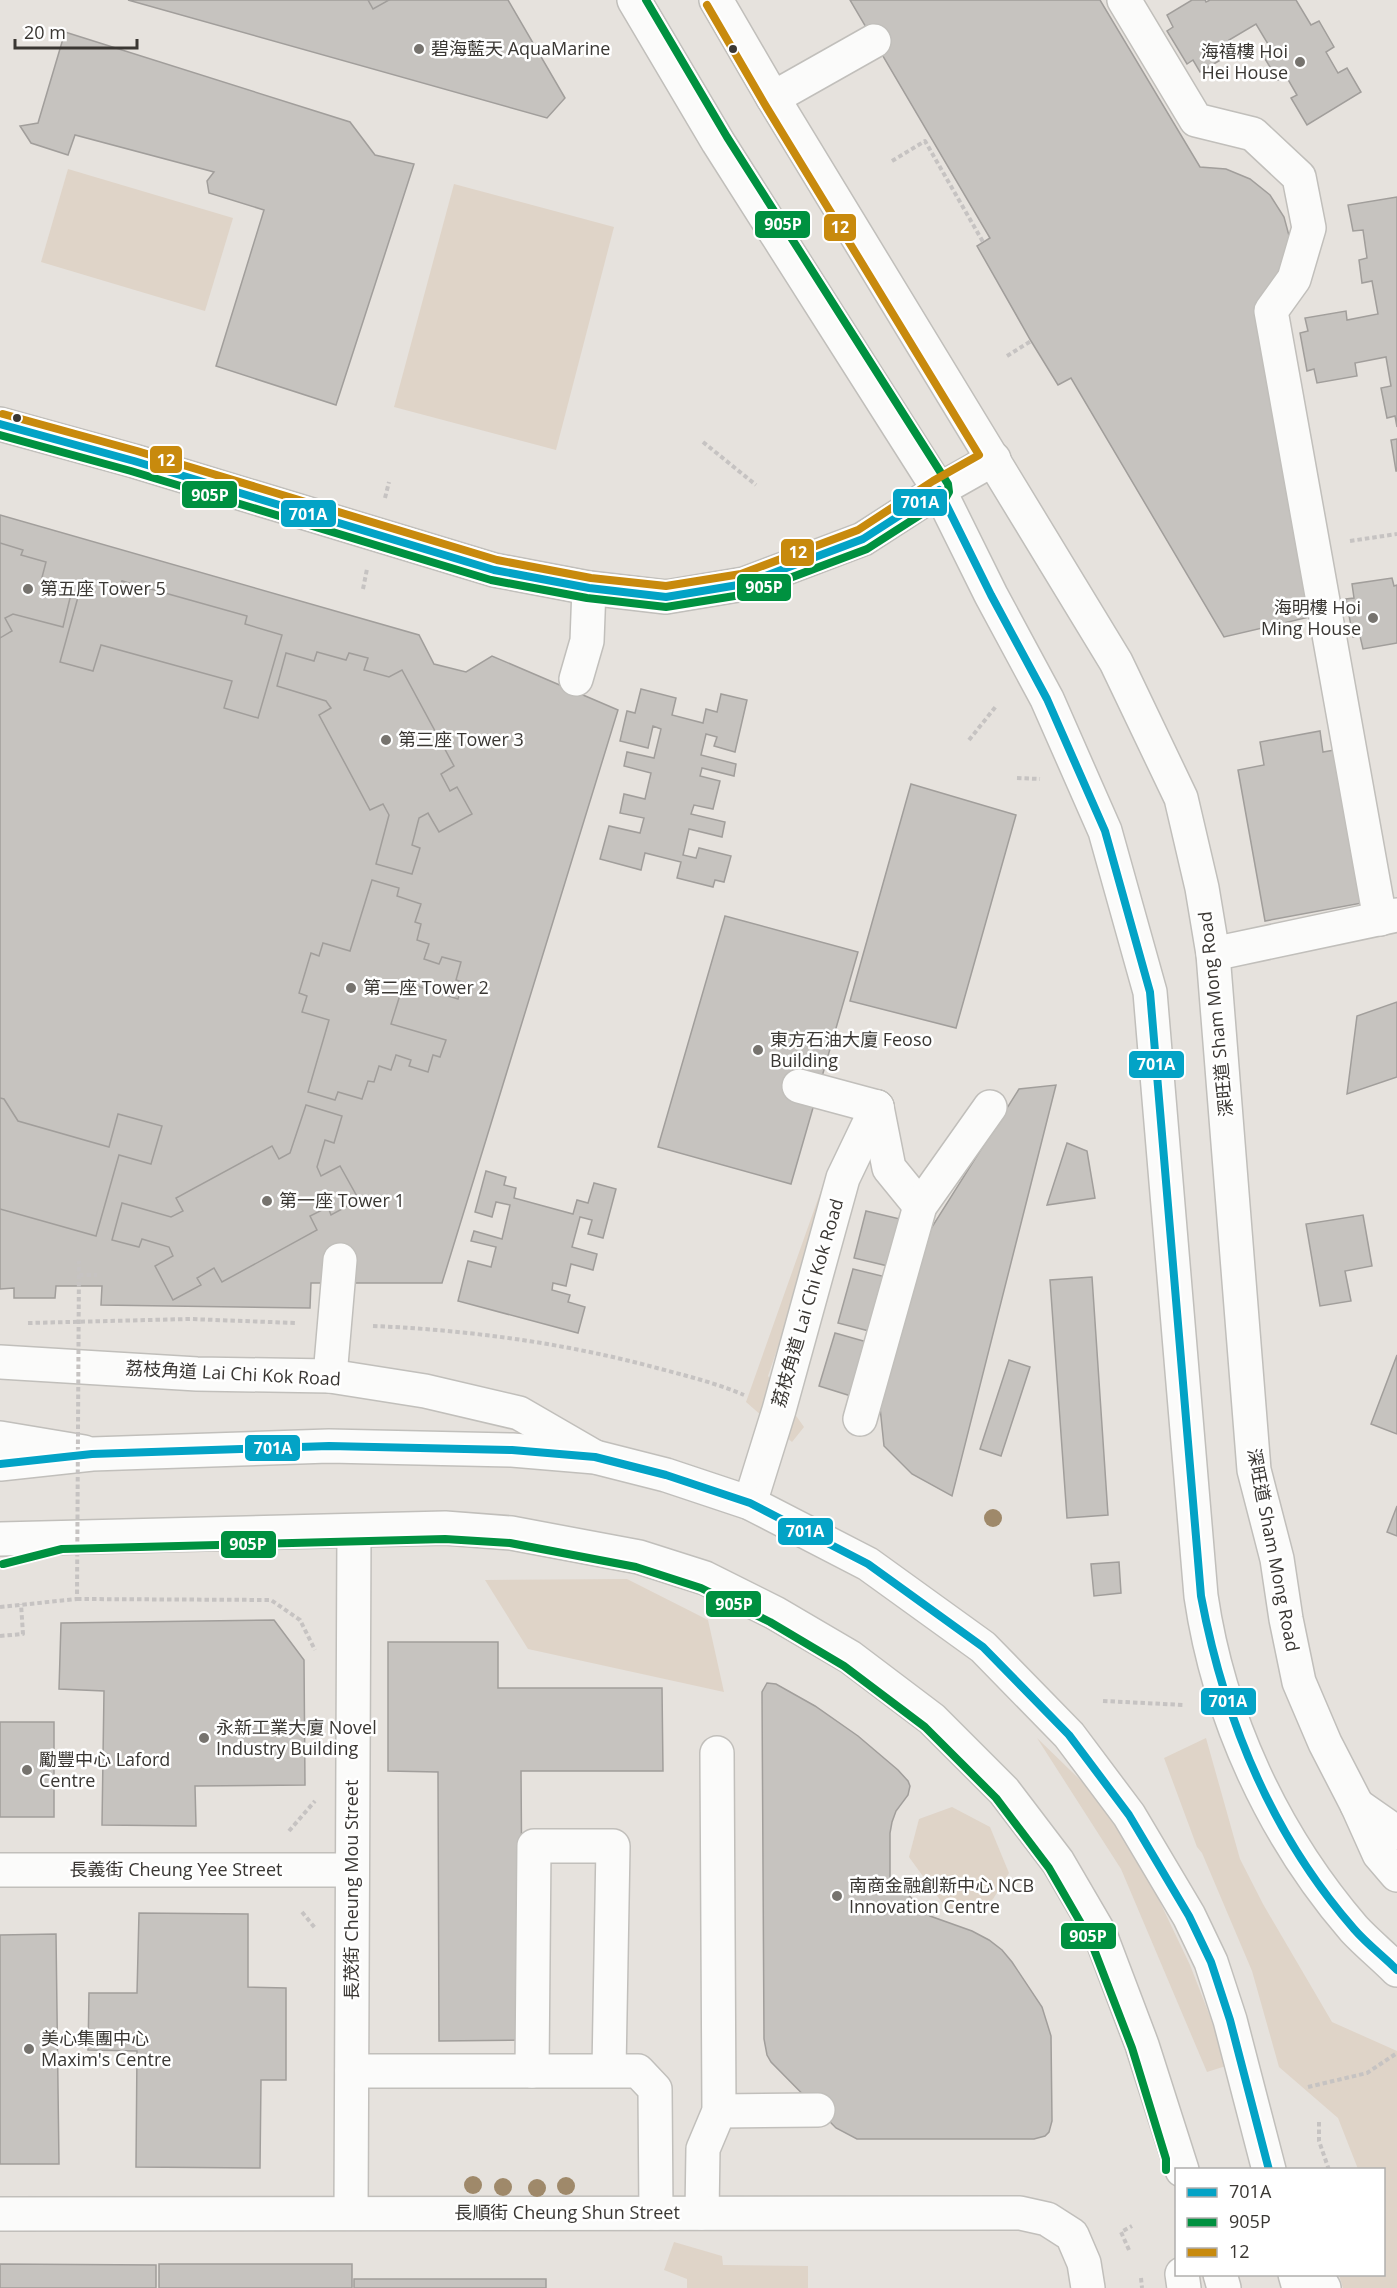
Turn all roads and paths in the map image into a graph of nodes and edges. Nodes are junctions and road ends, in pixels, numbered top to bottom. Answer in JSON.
{"nodes":[{"id":1,"x":634,"y":0,"type":"edge"},
{"id":2,"x":716,"y":0,"type":"edge"},
{"id":3,"x":1124,"y":0,"type":"edge"},
{"id":4,"x":874,"y":41,"type":"dead end"},
{"id":5,"x":773,"y":98,"type":"junction"},
{"id":6,"x":892,"y":161,"type":"dead end"},
{"id":7,"x":983,"y":242,"type":"dead end"},
{"id":8,"x":1031,"y":341,"type":"dead end"},
{"id":9,"x":1007,"y":356,"type":"dead end"},
{"id":10,"x":0,"y":424,"type":"edge"},
{"id":11,"x":703,"y":442,"type":"dead end"},
{"id":12,"x":994,"y":459,"type":"junction"},
{"id":13,"x":756,"y":485,"type":"dead end"},
{"id":14,"x":939,"y":490,"type":"junction"},
{"id":15,"x":589,"y":588,"type":"junction"},
{"id":16,"x":576,"y":679,"type":"dead end"},
{"id":17,"x":998,"y":705,"type":"dead end"},
{"id":18,"x":969,"y":740,"type":"dead end"},
{"id":19,"x":1017,"y":778,"type":"dead end"},
{"id":20,"x":1041,"y":779,"type":"dead end"},
{"id":21,"x":1388,"y":917,"type":"edge"},
{"id":22,"x":1214,"y":954,"type":"junction"},
{"id":23,"x":799,"y":1086,"type":"dead end"},
{"id":24,"x":877,"y":1107,"type":"junction"},
{"id":25,"x":990,"y":1107,"type":"dead end"},
{"id":26,"x":920,"y":1206,"type":"junction"},
{"id":27,"x":340,"y":1260,"type":"dead end"},
{"id":28,"x":79,"y":1261,"type":"dead end"},
{"id":29,"x":79,"y":1275,"type":"junction"},
{"id":30,"x":97,"y":1275,"type":"dead end"},
{"id":31,"x":24,"y":1323,"type":"dead end"},
{"id":32,"x":334,"y":1325,"type":"junction"},
{"id":33,"x":0,"y":1362,"type":"edge"},
{"id":34,"x":330,"y":1376,"type":"junction"},
{"id":35,"x":779,"y":1410,"type":"junction"},
{"id":36,"x":860,"y":1419,"type":"dead end"},
{"id":37,"x":0,"y":1438,"type":"edge"},
{"id":38,"x":92,"y":1454,"type":"junction"},
{"id":39,"x":595,"y":1457,"type":"junction"},
{"id":40,"x":0,"y":1464,"type":"edge"},
{"id":41,"x":750,"y":1503,"type":"junction"},
{"id":42,"x":354,"y":1531,"type":"junction"},
{"id":43,"x":0,"y":1539,"type":"edge"},
{"id":44,"x":61,"y":1539,"type":"junction"},
{"id":45,"x":0,"y":1554,"type":"edge"},
{"id":46,"x":77,"y":1599,"type":"junction"},
{"id":47,"x":21,"y":1604,"type":"junction"},
{"id":48,"x":0,"y":1607,"type":"edge"},
{"id":49,"x":0,"y":1636,"type":"edge"},
{"id":50,"x":317,"y":1655,"type":"dead end"},
{"id":51,"x":1103,"y":1701,"type":"dead end"},
{"id":52,"x":1184,"y":1705,"type":"dead end"},
{"id":53,"x":717,"y":1753,"type":"dead end"},
{"id":54,"x":316,"y":1799,"type":"dead end"},
{"id":55,"x":1357,"y":1805,"type":"junction"},
{"id":56,"x":279,"y":1831,"type":"dead end"},
{"id":57,"x":1397,"y":1833,"type":"edge"},
{"id":58,"x":0,"y":1870,"type":"edge"},
{"id":59,"x":352,"y":1870,"type":"junction"},
{"id":60,"x":1397,"y":1875,"type":"edge"},
{"id":61,"x":302,"y":1912,"type":"dead end"},
{"id":62,"x":320,"y":1935,"type":"dead end"},
{"id":63,"x":1397,"y":1970,"type":"edge"},
{"id":64,"x":1397,"y":2053,"type":"edge"},
{"id":65,"x":609,"y":2070,"type":"junction"},
{"id":66,"x":352,"y":2071,"type":"junction"},
{"id":67,"x":532,"y":2071,"type":"junction"},
{"id":68,"x":1308,"y":2087,"type":"dead end"},
{"id":69,"x":818,"y":2110,"type":"dead end"},
{"id":70,"x":719,"y":2111,"type":"junction"},
{"id":71,"x":1319,"y":2122,"type":"dead end"},
{"id":72,"x":1179,"y":2165,"type":"edge"},
{"id":73,"x":1269,"y":2168,"type":"edge"},
{"id":74,"x":1329,"y":2168,"type":"edge"},
{"id":75,"x":351,"y":2213,"type":"junction"},
{"id":76,"x":656,"y":2213,"type":"junction"},
{"id":77,"x":702,"y":2213,"type":"junction"},
{"id":78,"x":0,"y":2214,"type":"edge"},
{"id":79,"x":1132,"y":2226,"type":"dead end"},
{"id":80,"x":1129,"y":2250,"type":"dead end"},
{"id":81,"x":1141,"y":2278,"type":"dead end"},
{"id":82,"x":1088,"y":2288,"type":"edge"},
{"id":83,"x":1142,"y":2288,"type":"edge"}],
"edges":[{"from":1,"to":14,"type":"main road"},
{"from":2,"to":5,"type":"main road","name":"深旺道 Sham Mong Road"},
{"from":3,"to":21,"type":"main road"},
{"from":4,"to":5,"type":"main road"},
{"from":5,"to":12,"type":"main road","name":"深旺道 Sham Mong Road"},
{"from":6,"to":7,"type":"path"},
{"from":8,"to":9,"type":"path"},
{"from":10,"to":15,"type":"main road"},
{"from":11,"to":13,"type":"path"},
{"from":12,"to":14,"type":"main road"},
{"from":12,"to":22,"type":"main road","name":"深旺道 Sham Mong Road"},
{"from":14,"to":15,"type":"main road"},
{"from":14,"to":63,"type":"main road"},
{"from":15,"to":16,"type":"main road"},
{"from":17,"to":18,"type":"path"},
{"from":19,"to":20,"type":"path"},
{"from":21,"to":22,"type":"main road"},
{"from":22,"to":55,"type":"main road","name":"深旺道 Sham Mong Road"},
{"from":23,"to":24,"type":"main road"},
{"from":24,"to":26,"type":"main road"},
{"from":24,"to":35,"type":"main road","name":"荔枝角道 Lai Chi Kok Road"},
{"from":25,"to":26,"type":"main road"},
{"from":26,"to":36,"type":"main road"},
{"from":27,"to":32,"type":"main road"},
{"from":28,"to":29,"type":"path","bridge":true},
{"from":29,"to":30,"type":"path"},
{"from":29,"to":46,"type":"path","bridge":true},
{"from":31,"to":32,"type":"path"},
{"from":32,"to":34,"type":"main road"},
{"from":32,"to":35,"type":"path"},
{"from":33,"to":34,"type":"main road","name":"荔枝角道 Lai Chi Kok Road"},
{"from":34,"to":39,"type":"main road","name":"荔枝角道 Lai Chi Kok Road"},
{"from":35,"to":41,"type":"main road","name":"荔枝角道 Lai Chi Kok Road"},
{"from":37,"to":38,"type":"main road","name":"荔枝角道 Lai Chi Kok Road"},
{"from":38,"to":39,"type":"main road","name":"荔枝角道 Lai Chi Kok Road"},
{"from":38,"to":40,"type":"main road"},
{"from":39,"to":41,"type":"main road","name":"荔枝角道 Lai Chi Kok Road"},
{"from":41,"to":73,"type":"main road","name":"荔枝角道 Lai Chi Kok Road"},
{"from":42,"to":44,"type":"main road"},
{"from":42,"to":59,"type":"main road","name":"長茂街 Cheung Mou Street"},
{"from":42,"to":72,"type":"main road"},
{"from":43,"to":44,"type":"main road"},
{"from":44,"to":45,"type":"main road"},
{"from":46,"to":47,"type":"path","bridge":true},
{"from":46,"to":50,"type":"path"},
{"from":47,"to":48,"type":"path","bridge":true},
{"from":47,"to":49,"type":"path"},
{"from":51,"to":52,"type":"path"},
{"from":53,"to":70,"type":"main road"},
{"from":54,"to":56,"type":"path"},
{"from":55,"to":57,"type":"main road"},
{"from":55,"to":60,"type":"main road","name":"深旺道 Sham Mong Road"},
{"from":58,"to":59,"type":"main road","name":"長義街 Cheung Yee Street"},
{"from":59,"to":66,"type":"main road","name":"長茂街 Cheung Mou Street"},
{"from":61,"to":62,"type":"path"},
{"from":64,"to":68,"type":"path"},
{"from":65,"to":67,"type":"main road"},
{"from":65,"to":67,"type":"main road"},
{"from":65,"to":76,"type":"main road"},
{"from":66,"to":67,"type":"main road"},
{"from":66,"to":75,"type":"main road","name":"長茂街 Cheung Mou Street"},
{"from":69,"to":70,"type":"main road"},
{"from":70,"to":77,"type":"main road"},
{"from":71,"to":74,"type":"path"},
{"from":75,"to":76,"type":"main road","name":"長順街 Cheung Shun Street"},
{"from":75,"to":78,"type":"main road","name":"長順街 Cheung Shun Street"},
{"from":76,"to":77,"type":"main road","name":"長順街 Cheung Shun Street"},
{"from":77,"to":82,"type":"main road","name":"長順街 Cheung Shun Street"},
{"from":79,"to":80,"type":"path"},
{"from":81,"to":83,"type":"path"}]}
